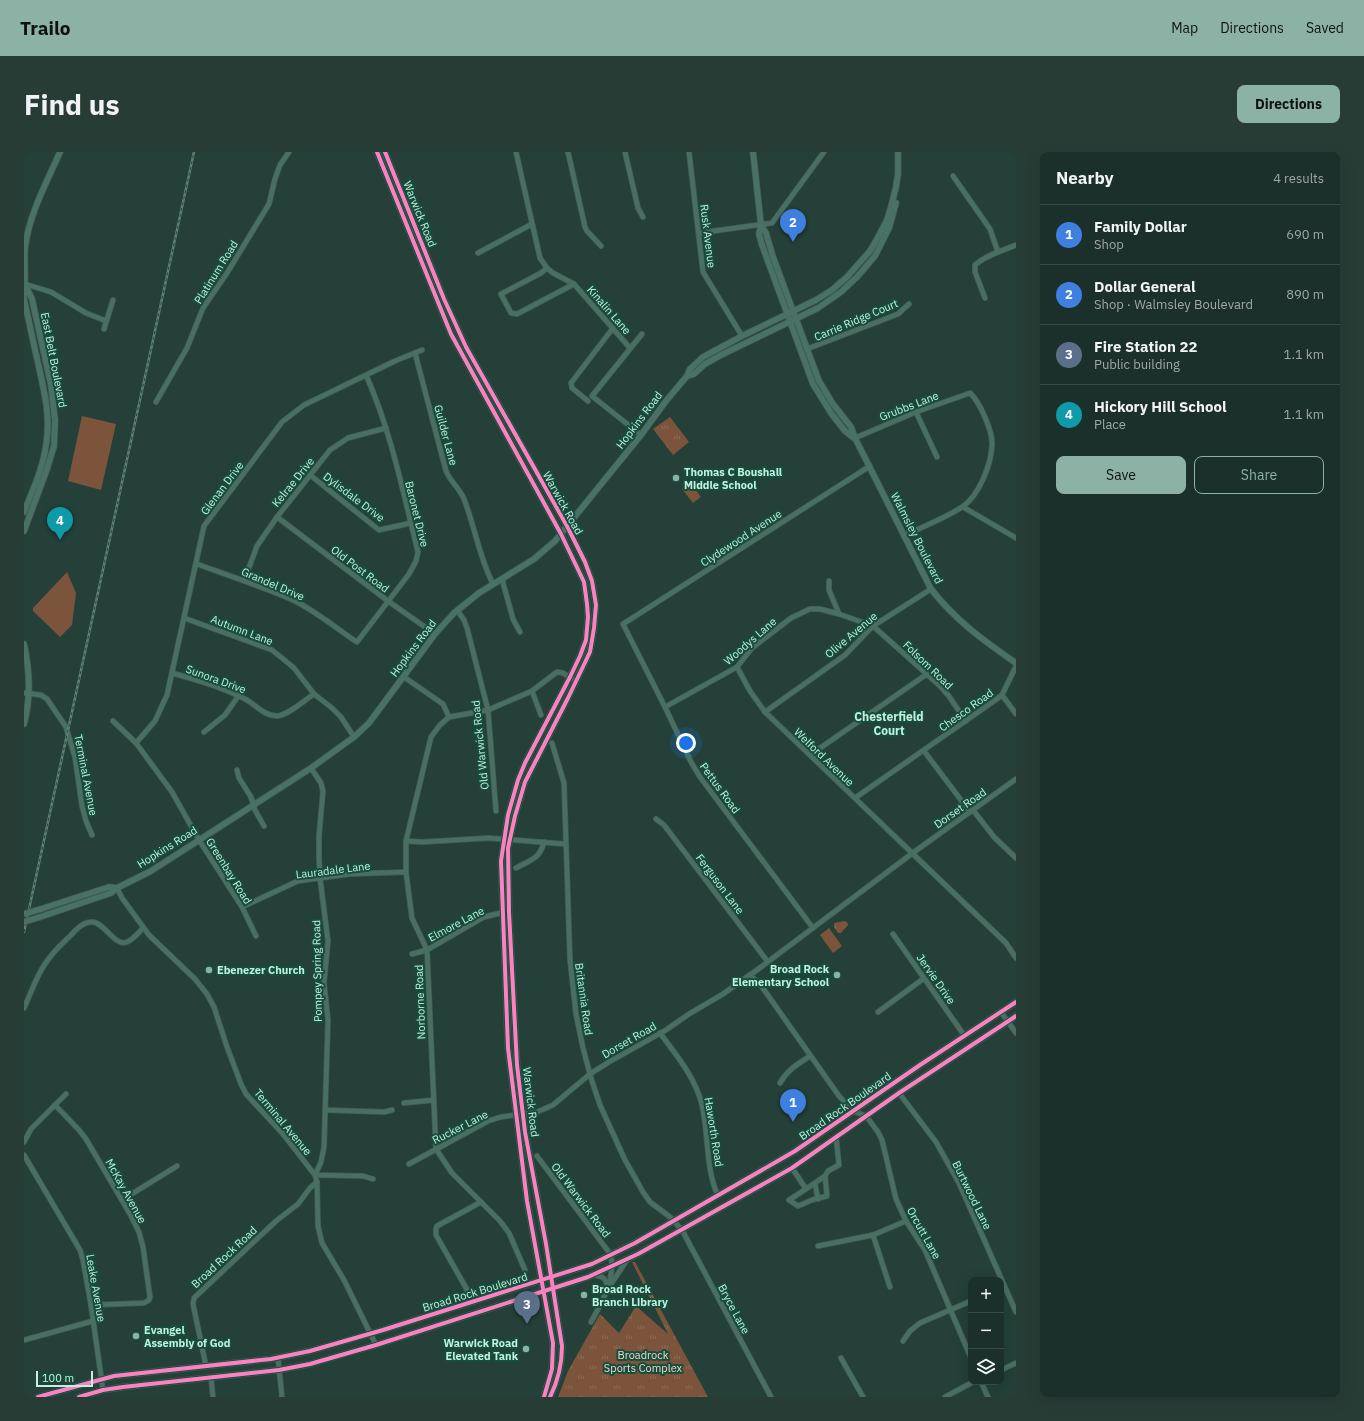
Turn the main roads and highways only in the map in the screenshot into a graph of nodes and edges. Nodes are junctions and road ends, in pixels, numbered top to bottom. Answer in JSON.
{"nodes":[{"id":1,"x":60,"y":152,"type":"edge"},
{"id":2,"x":377,"y":152,"type":"edge"},
{"id":3,"x":385,"y":152,"type":"edge"},
{"id":4,"x":753,"y":152,"type":"edge"},
{"id":5,"x":898,"y":152,"type":"edge"},
{"id":6,"x":902,"y":152,"type":"edge"},
{"id":7,"x":761,"y":225,"type":"junction"},
{"id":8,"x":25,"y":284,"type":"junction"},
{"id":9,"x":24,"y":298,"type":"edge"},
{"id":10,"x":794,"y":311,"type":"junction"},
{"id":11,"x":787,"y":314,"type":"junction"},
{"id":12,"x":796,"y":318,"type":"junction"},
{"id":13,"x":789,"y":321,"type":"junction"},
{"id":14,"x":717,"y":348,"type":"junction"},
{"id":15,"x":721,"y":354,"type":"junction"},
{"id":16,"x":687,"y":376,"type":"junction"},
{"id":17,"x":855,"y":438,"type":"junction"},
{"id":18,"x":33,"y":506,"type":"junction"},
{"id":19,"x":24,"y":512,"type":"edge"},
{"id":20,"x":567,"y":526,"type":"junction"},
{"id":21,"x":24,"y":531,"type":"edge"},
{"id":22,"x":561,"y":534,"type":"junction"},
{"id":23,"x":24,"y":644,"type":"edge"},
{"id":24,"x":1016,"y":663,"type":"edge"},
{"id":25,"x":26,"y":693,"type":"edge"},
{"id":26,"x":24,"y":724,"type":"edge"},
{"id":27,"x":117,"y":888,"type":"junction"},
{"id":28,"x":24,"y":914,"type":"edge"},
{"id":29,"x":24,"y":922,"type":"edge"},
{"id":30,"x":1016,"y":1002,"type":"edge"},
{"id":31,"x":1016,"y":1016,"type":"edge"},
{"id":32,"x":552,"y":1277,"type":"junction"},
{"id":33,"x":542,"y":1281,"type":"junction"},
{"id":34,"x":554,"y":1289,"type":"junction"},
{"id":35,"x":544,"y":1292,"type":"junction"},
{"id":36,"x":38,"y":1397,"type":"edge"},
{"id":37,"x":79,"y":1397,"type":"edge"},
{"id":38,"x":544,"y":1397,"type":"edge"},
{"id":39,"x":550,"y":1397,"type":"edge"}],
"edges":[{"from":1,"to":8,"type":"main road","name":"East Belt Boulevard"},
{"from":2,"to":22,"type":"main road","name":"Warwick Road"},
{"from":3,"to":20,"type":"main road","name":"Warwick Road"},
{"from":4,"to":7,"type":"main road","name":"Walmsley Boulevard"},
{"from":5,"to":10,"type":"main road","name":"Hopkins Road"},
{"from":6,"to":12,"type":"main road","name":"Hopkins Road"},
{"from":7,"to":10,"type":"main road","name":"Walmsley Boulevard"},
{"from":7,"to":11,"type":"main road","name":"Walmsley Boulevard"},
{"from":8,"to":9,"type":"main road","name":"East Belt Boulevard"},
{"from":8,"to":18,"type":"main road","name":"East Belt Boulevard"},
{"from":9,"to":19,"type":"main road","name":"East Belt Boulevard"},
{"from":10,"to":11,"type":"main road","name":"Hopkins Road"},
{"from":10,"to":12,"type":"main road","name":"Walmsley Boulevard"},
{"from":11,"to":13,"type":"main road","name":"Walmsley Boulevard"},
{"from":11,"to":14,"type":"main road","name":"Hopkins Road"},
{"from":12,"to":13,"type":"main road","name":"Hopkins Road"},
{"from":12,"to":17,"type":"main road","name":"Walmsley Boulevard"},
{"from":13,"to":15,"type":"main road","name":"Hopkins Road"},
{"from":13,"to":17,"type":"main road","name":"Walmsley Boulevard"},
{"from":14,"to":15,"type":"main road"},
{"from":14,"to":16,"type":"main road","name":"Hopkins Road"},
{"from":15,"to":16,"type":"main road","name":"Hopkins Road"},
{"from":16,"to":20,"type":"main road","name":"Hopkins Road"},
{"from":17,"to":24,"type":"main road","name":"Walmsley Boulevard"},
{"from":18,"to":19,"type":"main road"},
{"from":18,"to":21,"type":"main road","name":"East Belt Boulevard"},
{"from":20,"to":22,"type":"main road","name":"Hopkins Road"},
{"from":20,"to":32,"type":"main road","name":"Warwick Road"},
{"from":22,"to":27,"type":"main road","name":"Hopkins Road"},
{"from":22,"to":33,"type":"main road","name":"Warwick Road"},
{"from":23,"to":25,"type":"main road"},
{"from":25,"to":26,"type":"main road"},
{"from":27,"to":28,"type":"main road","name":"Hopkins Road","bridge":true},
{"from":27,"to":29,"type":"main road","name":"Hopkins Road","bridge":true},
{"from":30,"to":32,"type":"main road","name":"Broad Rock Boulevard"},
{"from":31,"to":34,"type":"main road","name":"Broad Rock Boulevard"},
{"from":32,"to":33,"type":"main road","name":"Broad Rock Boulevard"},
{"from":32,"to":34,"type":"main road","name":"Warwick Road"},
{"from":33,"to":35,"type":"main road","name":"Warwick Road"},
{"from":33,"to":36,"type":"main road","name":"Broad Rock Boulevard"},
{"from":34,"to":35,"type":"main road","name":"Broad Rock Boulevard"},
{"from":34,"to":39,"type":"main road","name":"Warwick Road"},
{"from":35,"to":37,"type":"main road","name":"Broad Rock Boulevard"},
{"from":35,"to":38,"type":"main road","name":"Warwick Road"}]}
